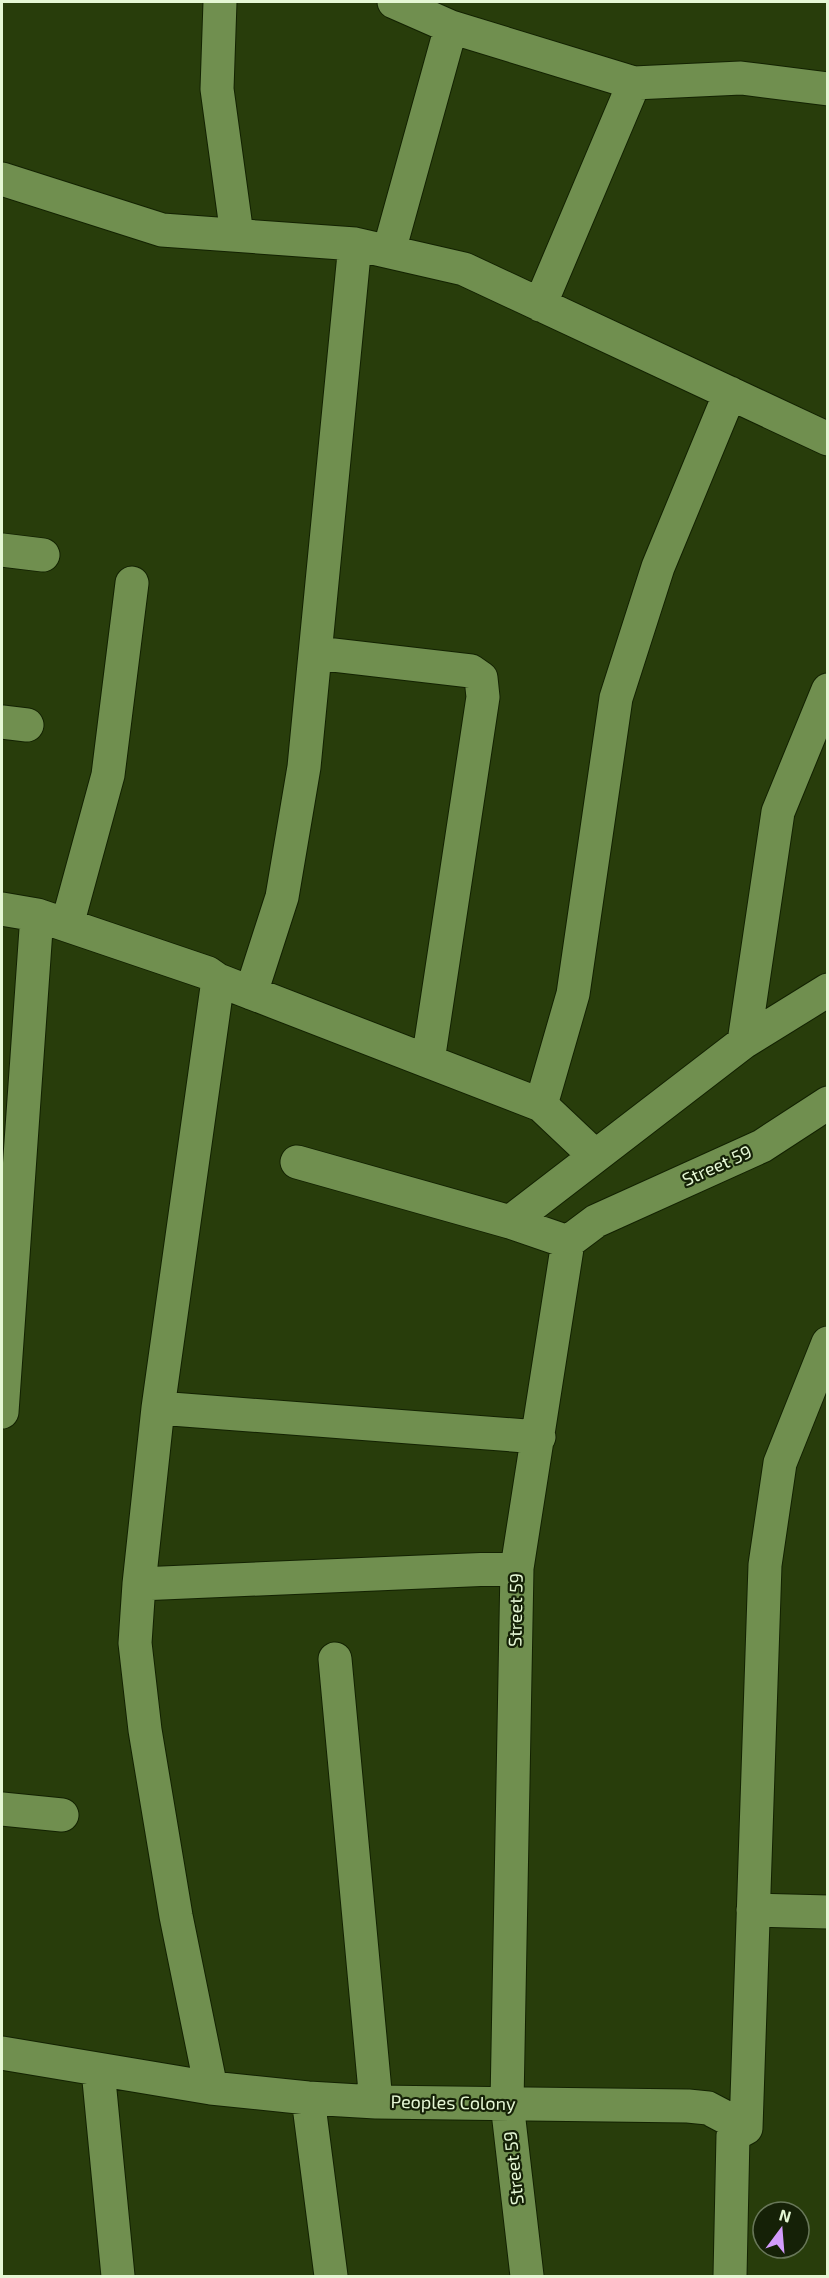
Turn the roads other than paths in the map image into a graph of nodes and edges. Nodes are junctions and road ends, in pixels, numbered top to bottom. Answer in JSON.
{"nodes":[{"id":1,"x":220,"y":2,"type":"edge"},
{"id":2,"x":394,"y":2,"type":"edge"},
{"id":3,"x":451,"y":27,"type":"junction"},
{"id":4,"x":634,"y":83,"type":"junction"},
{"id":5,"x":828,"y":89,"type":"edge"},
{"id":6,"x":2,"y":179,"type":"edge"},
{"id":7,"x":237,"y":235,"type":"junction"},
{"id":8,"x":356,"y":243,"type":"junction"},
{"id":9,"x":389,"y":251,"type":"junction"},
{"id":10,"x":540,"y":304,"type":"junction"},
{"id":11,"x":730,"y":393,"type":"junction"},
{"id":12,"x":828,"y":439,"type":"edge"},
{"id":13,"x":2,"y":550,"type":"edge"},
{"id":14,"x":43,"y":555,"type":"dead end"},
{"id":15,"x":132,"y":583,"type":"dead end"},
{"id":16,"x":316,"y":653,"type":"junction"},
{"id":17,"x":828,"y":690,"type":"edge"},
{"id":18,"x":2,"y":909,"type":"edge"},
{"id":19,"x":52,"y":920,"type":"junction"},
{"id":20,"x":218,"y":980,"type":"junction"},
{"id":21,"x":828,"y":990,"type":"edge"},
{"id":22,"x":251,"y":993,"type":"junction"},
{"id":23,"x":744,"y":1042,"type":"junction"},
{"id":24,"x":428,"y":1061,"type":"junction"},
{"id":25,"x":828,"y":1103,"type":"edge"},
{"id":26,"x":541,"y":1105,"type":"junction"},
{"id":27,"x":11,"y":1133,"type":"edge"},
{"id":28,"x":595,"y":1156,"type":"junction"},
{"id":29,"x":297,"y":1162,"type":"dead end"},
{"id":30,"x":510,"y":1222,"type":"junction"},
{"id":31,"x":568,"y":1242,"type":"junction"},
{"id":32,"x":828,"y":1343,"type":"edge"},
{"id":33,"x":2,"y":1391,"type":"edge"},
{"id":34,"x":158,"y":1408,"type":"junction"},
{"id":35,"x":539,"y":1437,"type":"junction"},
{"id":36,"x":517,"y":1568,"type":"junction"},
{"id":37,"x":139,"y":1584,"type":"junction"},
{"id":38,"x":335,"y":1659,"type":"dead end"},
{"id":39,"x":2,"y":1809,"type":"edge"},
{"id":40,"x":62,"y":1815,"type":"dead end"},
{"id":41,"x":753,"y":1910,"type":"junction"},
{"id":42,"x":828,"y":1912,"type":"edge"},
{"id":43,"x":2,"y":2054,"type":"edge"},
{"id":44,"x":98,"y":2070,"type":"junction"},
{"id":45,"x":211,"y":2088,"type":"junction"},
{"id":46,"x":308,"y":2098,"type":"junction"},
{"id":47,"x":376,"y":2102,"type":"junction"},
{"id":48,"x":507,"y":2103,"type":"junction"},
{"id":49,"x":746,"y":2127,"type":"junction"},
{"id":50,"x":118,"y":2277,"type":"edge"},
{"id":51,"x":331,"y":2277,"type":"edge"},
{"id":52,"x":526,"y":2277,"type":"edge"},
{"id":53,"x":730,"y":2277,"type":"edge"}],
"edges":[{"from":1,"to":7,"type":"street"},
{"from":2,"to":3,"type":"street"},
{"from":3,"to":4,"type":"street"},
{"from":3,"to":9,"type":"street"},
{"from":4,"to":5,"type":"street"},
{"from":4,"to":10,"type":"street"},
{"from":6,"to":7,"type":"street"},
{"from":7,"to":8,"type":"street"},
{"from":8,"to":9,"type":"street"},
{"from":8,"to":16,"type":"street"},
{"from":9,"to":10,"type":"street"},
{"from":10,"to":11,"type":"street"},
{"from":11,"to":12,"type":"street"},
{"from":11,"to":26,"type":"street"},
{"from":13,"to":14,"type":"street"},
{"from":15,"to":19,"type":"street"},
{"from":16,"to":22,"type":"street"},
{"from":16,"to":24,"type":"street"},
{"from":17,"to":23,"type":"street"},
{"from":18,"to":19,"type":"street"},
{"from":19,"to":20,"type":"street"},
{"from":19,"to":27,"type":"street"},
{"from":20,"to":22,"type":"street"},
{"from":20,"to":34,"type":"street"},
{"from":21,"to":23,"type":"street"},
{"from":22,"to":24,"type":"street"},
{"from":23,"to":28,"type":"street"},
{"from":24,"to":26,"type":"street"},
{"from":25,"to":31,"type":"street","name":"Street 59"},
{"from":26,"to":28,"type":"street"},
{"from":27,"to":33,"type":"street"},
{"from":28,"to":30,"type":"street"},
{"from":29,"to":30,"type":"street"},
{"from":30,"to":31,"type":"street"},
{"from":31,"to":35,"type":"street","name":"Street 59"},
{"from":32,"to":41,"type":"street"},
{"from":34,"to":35,"type":"street"},
{"from":34,"to":37,"type":"street"},
{"from":35,"to":36,"type":"street","name":"Street 59"},
{"from":36,"to":37,"type":"street"},
{"from":36,"to":48,"type":"street","name":"Street 59"},
{"from":37,"to":45,"type":"street"},
{"from":38,"to":47,"type":"street"},
{"from":39,"to":40,"type":"street"},
{"from":41,"to":42,"type":"street"},
{"from":41,"to":49,"type":"street"},
{"from":43,"to":44,"type":"street","name":"Peoples Colony"},
{"from":44,"to":45,"type":"street","name":"Peoples Colony"},
{"from":44,"to":50,"type":"street"},
{"from":45,"to":46,"type":"street","name":"Peoples Colony"},
{"from":46,"to":47,"type":"street","name":"Peoples Colony"},
{"from":46,"to":51,"type":"street"},
{"from":47,"to":48,"type":"street","name":"Peoples Colony"},
{"from":48,"to":49,"type":"street","name":"Peoples Colony"},
{"from":48,"to":52,"type":"street","name":"Street 59"},
{"from":49,"to":53,"type":"street"}]}
